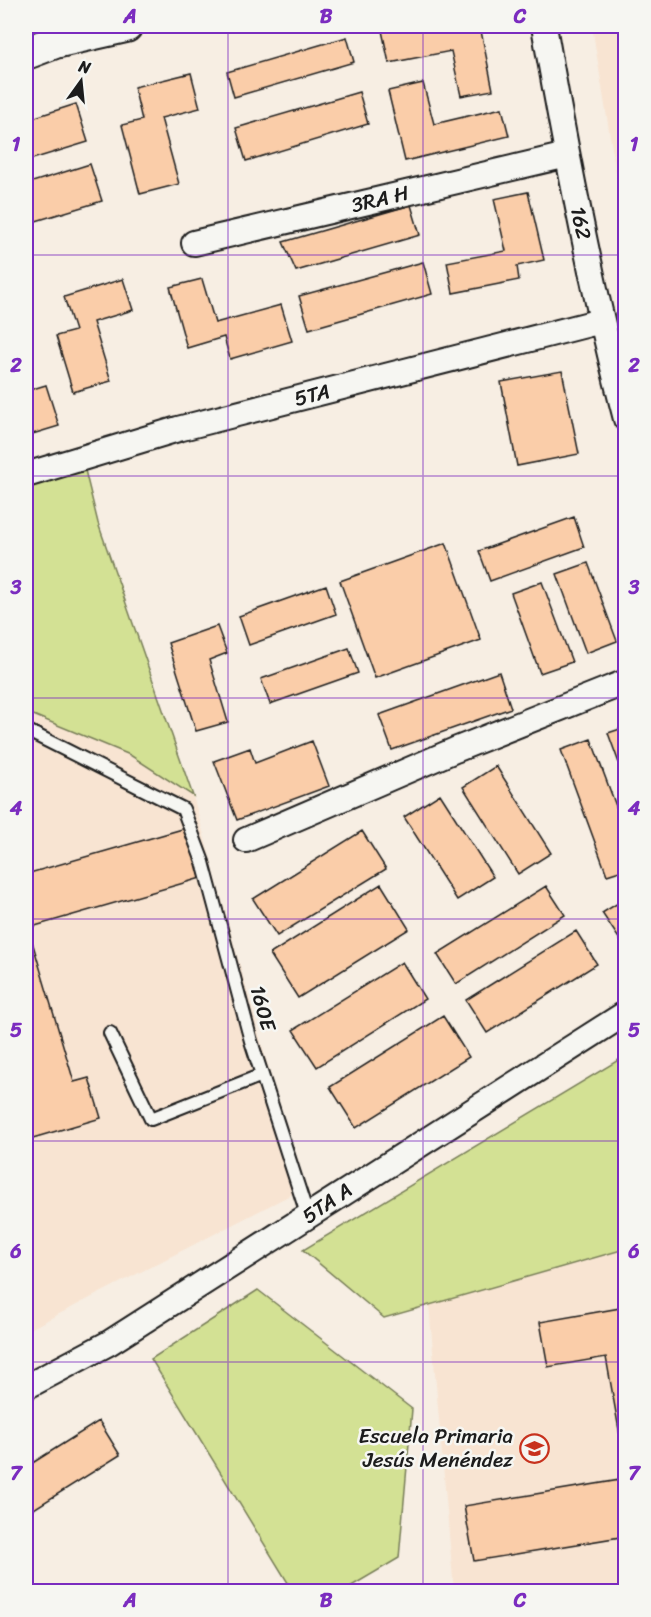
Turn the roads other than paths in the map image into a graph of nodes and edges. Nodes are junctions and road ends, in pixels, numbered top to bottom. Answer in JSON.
{"nodes":[{"id":1,"x":126,"y":26,"type":"edge"},
{"id":2,"x":544,"y":26,"type":"edge"},
{"id":3,"x":26,"y":53,"type":"edge"},
{"id":4,"x":567,"y":155,"type":"junction"},
{"id":5,"x":194,"y":243,"type":"dead end"},
{"id":6,"x":601,"y":321,"type":"junction"},
{"id":7,"x":626,"y":419,"type":"edge"},
{"id":8,"x":26,"y":475,"type":"edge"},
{"id":9,"x":626,"y":682,"type":"edge"},
{"id":10,"x":26,"y":730,"type":"edge"},
{"id":11,"x":246,"y":840,"type":"dead end"},
{"id":12,"x":626,"y":1013,"type":"edge"},
{"id":13,"x":110,"y":1033,"type":"dead end"},
{"id":14,"x":262,"y":1075,"type":"junction"},
{"id":15,"x":308,"y":1217,"type":"junction"},
{"id":16,"x":26,"y":1387,"type":"edge"}],
"edges":[{"from":1,"to":3,"type":"street"},
{"from":2,"to":4,"type":"street","name":"162"},
{"from":4,"to":5,"type":"street","name":"3RA H"},
{"from":4,"to":6,"type":"street","name":"162"},
{"from":6,"to":7,"type":"street","name":"162"},
{"from":6,"to":8,"type":"street","name":"5TA"},
{"from":9,"to":11,"type":"street"},
{"from":10,"to":14,"type":"lane","name":"160E"},
{"from":12,"to":15,"type":"street","name":"5TA A"},
{"from":13,"to":14,"type":"lane"},
{"from":14,"to":15,"type":"lane","name":"160E"},
{"from":15,"to":16,"type":"street","name":"5TA A"}]}
